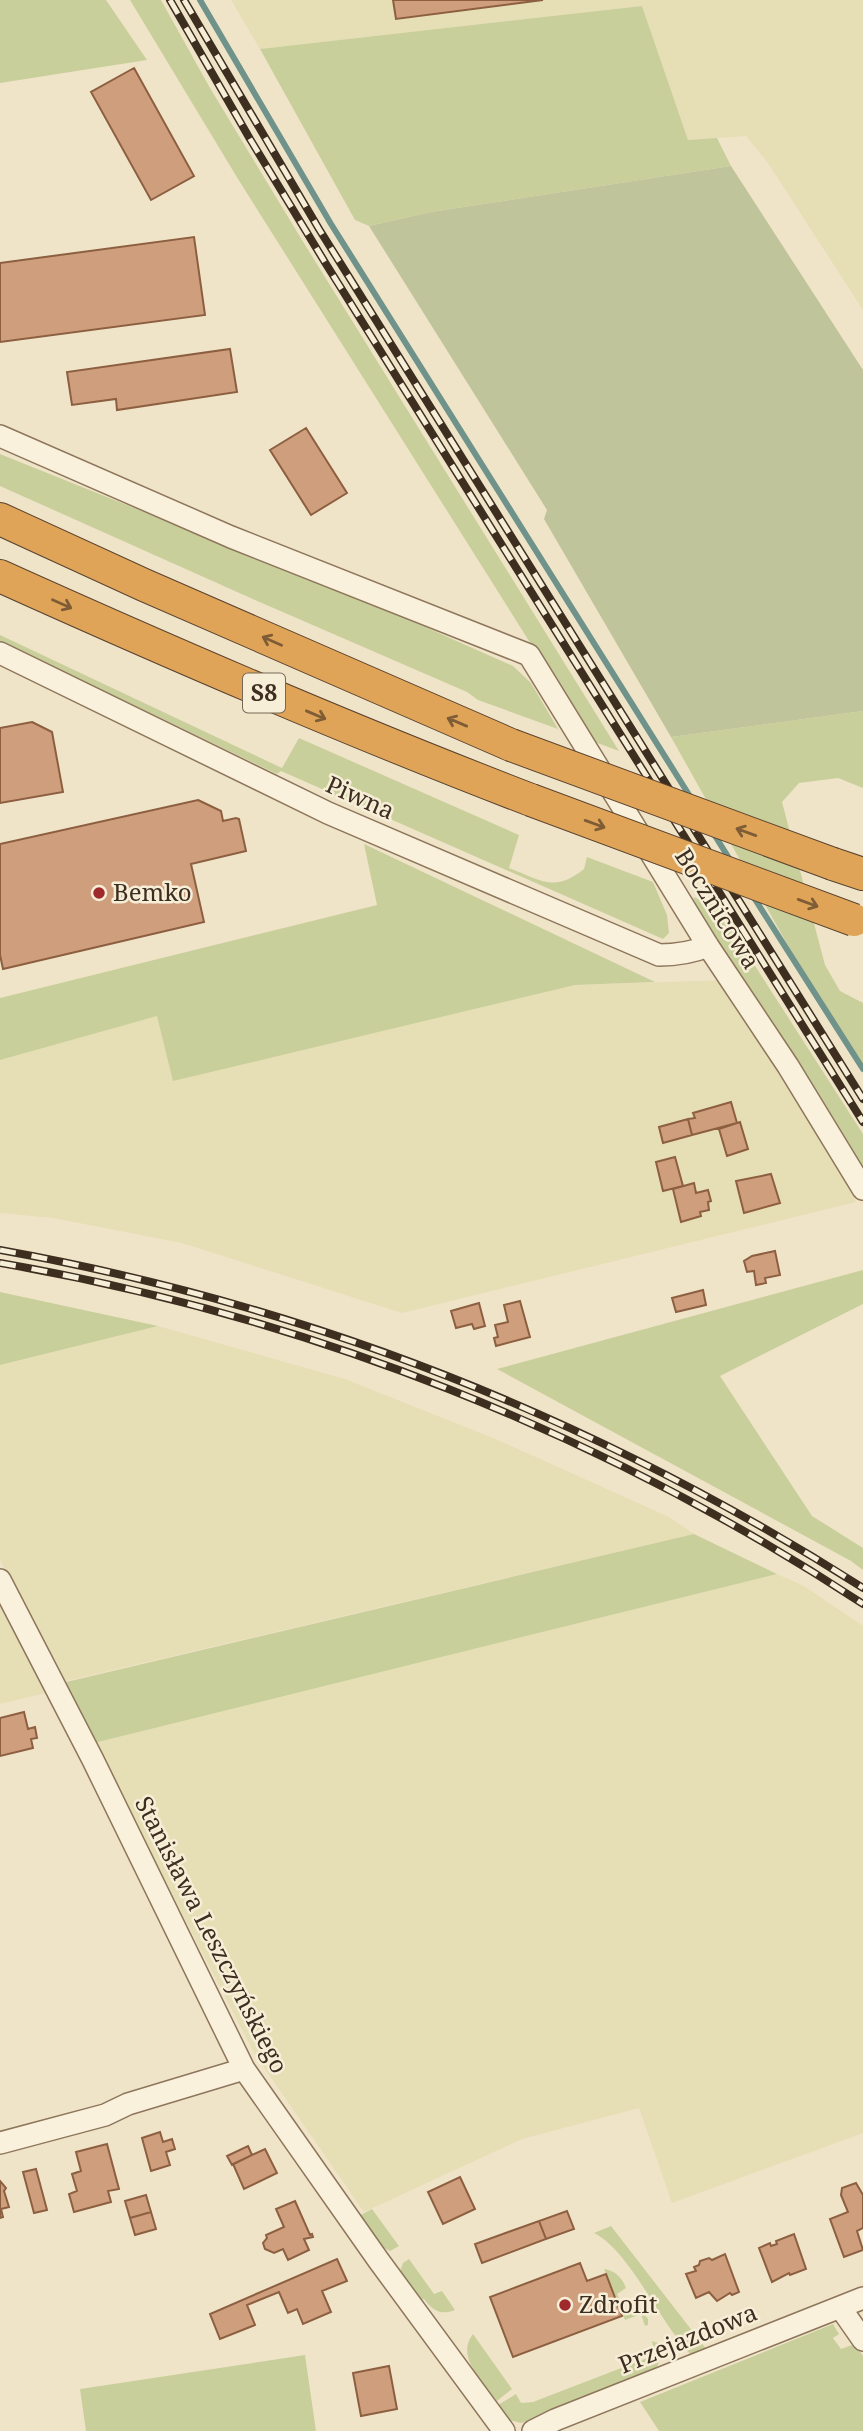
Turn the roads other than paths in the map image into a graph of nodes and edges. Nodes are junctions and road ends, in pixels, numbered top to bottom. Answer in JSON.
{"nodes":[{"id":1,"x":0,"y":436,"type":"edge"},
{"id":2,"x":0,"y":519,"type":"edge"},
{"id":3,"x":0,"y":576,"type":"edge"},
{"id":4,"x":0,"y":653,"type":"edge"},
{"id":5,"x":863,"y":874,"type":"edge"},
{"id":6,"x":858,"y":921,"type":"edge"},
{"id":7,"x":708,"y":946,"type":"junction"},
{"id":8,"x":863,"y":1189,"type":"edge"},
{"id":9,"x":0,"y":1580,"type":"edge"},
{"id":10,"x":244,"y":2069,"type":"junction"},
{"id":11,"x":0,"y":2143,"type":"edge"},
{"id":12,"x":863,"y":2298,"type":"edge"},
{"id":13,"x":840,"y":2307,"type":"junction"},
{"id":14,"x":863,"y":2340,"type":"edge"},
{"id":15,"x":504,"y":2431,"type":"edge"},
{"id":16,"x":533,"y":2431,"type":"edge"}],
"edges":[{"from":1,"to":7,"type":"street","name":"Bocznicowa"},
{"from":5,"to":2,"type":"highway","number":"S8","one_way":true,"bridge":true},
{"from":3,"to":6,"type":"highway","number":"S8","one_way":true,"bridge":true},
{"from":4,"to":7,"type":"street","name":"Piwna"},
{"from":7,"to":8,"type":"street","name":"Bocznicowa"},
{"from":9,"to":10,"type":"street","name":"Stanisława Leszczyńskiego"},
{"from":10,"to":11,"type":"street"},
{"from":10,"to":15,"type":"street","name":"Stanisława Leszczyńskiego"},
{"from":12,"to":13,"type":"street","name":"Przejazdowa"},
{"from":13,"to":14,"type":"street"},
{"from":13,"to":16,"type":"street","name":"Przejazdowa"}]}
